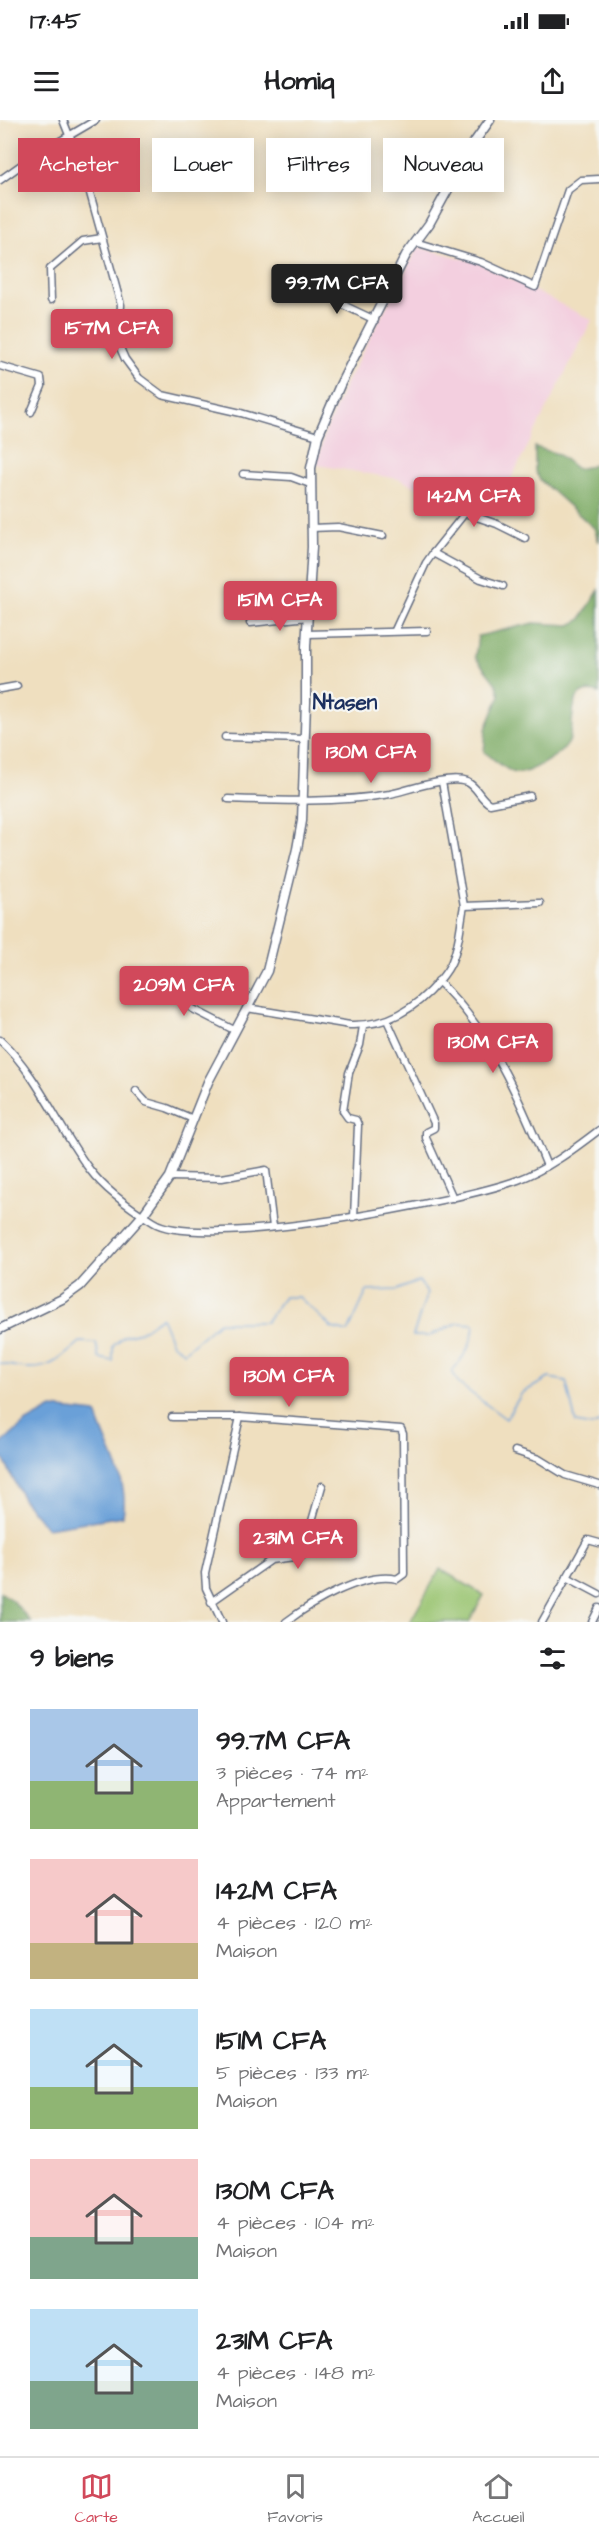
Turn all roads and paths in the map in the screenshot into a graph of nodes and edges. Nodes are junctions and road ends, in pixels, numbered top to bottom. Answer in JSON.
{"nodes":[{"id":1,"x":63,"y":120,"type":"edge"},
{"id":2,"x":96,"y":120,"type":"edge"},
{"id":3,"x":490,"y":120,"type":"edge"},
{"id":4,"x":70,"y":136,"type":"junction"},
{"id":5,"x":599,"y":179,"type":"edge"},
{"id":6,"x":0,"y":180,"type":"edge"},
{"id":7,"x":102,"y":238,"type":"junction"},
{"id":8,"x":415,"y":242,"type":"junction"},
{"id":9,"x":346,"y":285,"type":"dead end"},
{"id":10,"x":51,"y":300,"type":"dead end"},
{"id":11,"x":375,"y":320,"type":"junction"},
{"id":12,"x":0,"y":366,"type":"edge"},
{"id":13,"x":31,"y":412,"type":"dead end"},
{"id":14,"x":318,"y":436,"type":"junction"},
{"id":15,"x":243,"y":474,"type":"dead end"},
{"id":16,"x":310,"y":484,"type":"junction"},
{"id":17,"x":311,"y":528,"type":"junction"},
{"id":18,"x":383,"y":536,"type":"dead end"},
{"id":19,"x":525,"y":538,"type":"dead end"},
{"id":20,"x":433,"y":553,"type":"junction"},
{"id":21,"x":503,"y":586,"type":"dead end"},
{"id":22,"x":308,"y":618,"type":"junction"},
{"id":23,"x":250,"y":623,"type":"dead end"},
{"id":24,"x":395,"y":630,"type":"junction"},
{"id":25,"x":427,"y":631,"type":"dead end"},
{"id":26,"x":307,"y":634,"type":"junction"},
{"id":27,"x":17,"y":686,"type":"dead end"},
{"id":28,"x":0,"y":688,"type":"edge"},
{"id":29,"x":225,"y":737,"type":"dead end"},
{"id":30,"x":303,"y":739,"type":"junction"},
{"id":31,"x":442,"y":782,"type":"junction"},
{"id":32,"x":530,"y":796,"type":"dead end"},
{"id":33,"x":228,"y":799,"type":"dead end"},
{"id":34,"x":302,"y":802,"type":"junction"},
{"id":35,"x":540,"y":903,"type":"dead end"},
{"id":36,"x":464,"y":906,"type":"junction"},
{"id":37,"x":149,"y":979,"type":"dead end"},
{"id":38,"x":438,"y":981,"type":"junction"},
{"id":39,"x":247,"y":1008,"type":"junction"},
{"id":40,"x":387,"y":1020,"type":"junction"},
{"id":41,"x":363,"y":1026,"type":"junction"},
{"id":42,"x":234,"y":1030,"type":"junction"},
{"id":43,"x":0,"y":1040,"type":"edge"},
{"id":44,"x":136,"y":1091,"type":"dead end"},
{"id":45,"x":194,"y":1119,"type":"junction"},
{"id":46,"x":599,"y":1130,"type":"edge"},
{"id":47,"x":547,"y":1166,"type":"junction"},
{"id":48,"x":170,"y":1178,"type":"junction"},
{"id":49,"x":453,"y":1198,"type":"junction"},
{"id":50,"x":143,"y":1215,"type":"junction"},
{"id":51,"x":354,"y":1217,"type":"junction"},
{"id":52,"x":273,"y":1227,"type":"junction"},
{"id":53,"x":0,"y":1329,"type":"edge"},
{"id":54,"x":240,"y":1416,"type":"junction"},
{"id":55,"x":172,"y":1417,"type":"dead end"},
{"id":56,"x":515,"y":1451,"type":"dead end"},
{"id":57,"x":599,"y":1485,"type":"edge"},
{"id":58,"x":322,"y":1486,"type":"dead end"},
{"id":59,"x":599,"y":1544,"type":"edge"},
{"id":60,"x":567,"y":1577,"type":"junction"},
{"id":61,"x":599,"y":1594,"type":"edge"},
{"id":62,"x":211,"y":1602,"type":"junction"},
{"id":63,"x":599,"y":1608,"type":"edge"},
{"id":64,"x":222,"y":1622,"type":"edge"},
{"id":65,"x":286,"y":1622,"type":"edge"},
{"id":66,"x":542,"y":1622,"type":"edge"},
{"id":67,"x":592,"y":1622,"type":"edge"}],
"edges":[{"from":1,"to":4,"type":"street"},
{"from":2,"to":4,"type":"street"},
{"from":3,"to":8,"type":"street"},
{"from":4,"to":6,"type":"street"},
{"from":4,"to":7,"type":"street"},
{"from":5,"to":8,"type":"street"},
{"from":7,"to":10,"type":"street"},
{"from":7,"to":14,"type":"street"},
{"from":8,"to":11,"type":"street"},
{"from":9,"to":11,"type":"street"},
{"from":11,"to":14,"type":"street"},
{"from":12,"to":13,"type":"street"},
{"from":14,"to":16,"type":"street"},
{"from":15,"to":16,"type":"street"},
{"from":16,"to":17,"type":"street"},
{"from":17,"to":18,"type":"street"},
{"from":17,"to":22,"type":"street"},
{"from":19,"to":20,"type":"street"},
{"from":20,"to":21,"type":"street"},
{"from":20,"to":24,"type":"street"},
{"from":22,"to":23,"type":"street"},
{"from":22,"to":26,"type":"street"},
{"from":24,"to":25,"type":"street"},
{"from":24,"to":26,"type":"street"},
{"from":26,"to":30,"type":"street"},
{"from":27,"to":28,"type":"street"},
{"from":29,"to":30,"type":"street"},
{"from":30,"to":34,"type":"street"},
{"from":31,"to":32,"type":"street"},
{"from":31,"to":34,"type":"street"},
{"from":31,"to":36,"type":"street"},
{"from":33,"to":34,"type":"street"},
{"from":34,"to":39,"type":"street"},
{"from":35,"to":36,"type":"street"},
{"from":36,"to":38,"type":"street"},
{"from":37,"to":42,"type":"street"},
{"from":38,"to":40,"type":"street"},
{"from":38,"to":47,"type":"street"},
{"from":39,"to":41,"type":"street"},
{"from":39,"to":42,"type":"street"},
{"from":40,"to":41,"type":"street"},
{"from":40,"to":49,"type":"street"},
{"from":41,"to":51,"type":"street"},
{"from":42,"to":45,"type":"street"},
{"from":43,"to":50,"type":"street"},
{"from":44,"to":45,"type":"street"},
{"from":45,"to":48,"type":"street"},
{"from":46,"to":47,"type":"street"},
{"from":47,"to":49,"type":"street"},
{"from":48,"to":50,"type":"street"},
{"from":48,"to":52,"type":"street"},
{"from":49,"to":51,"type":"street"},
{"from":50,"to":52,"type":"street"},
{"from":50,"to":53,"type":"street"},
{"from":51,"to":52,"type":"street"},
{"from":54,"to":55,"type":"street"},
{"from":54,"to":62,"type":"street"},
{"from":54,"to":65,"type":"street"},
{"from":56,"to":57,"type":"street"},
{"from":58,"to":62,"type":"street"},
{"from":59,"to":60,"type":"street"},
{"from":60,"to":61,"type":"street"},
{"from":60,"to":66,"type":"street"},
{"from":62,"to":64,"type":"street"},
{"from":63,"to":67,"type":"street"}]}
